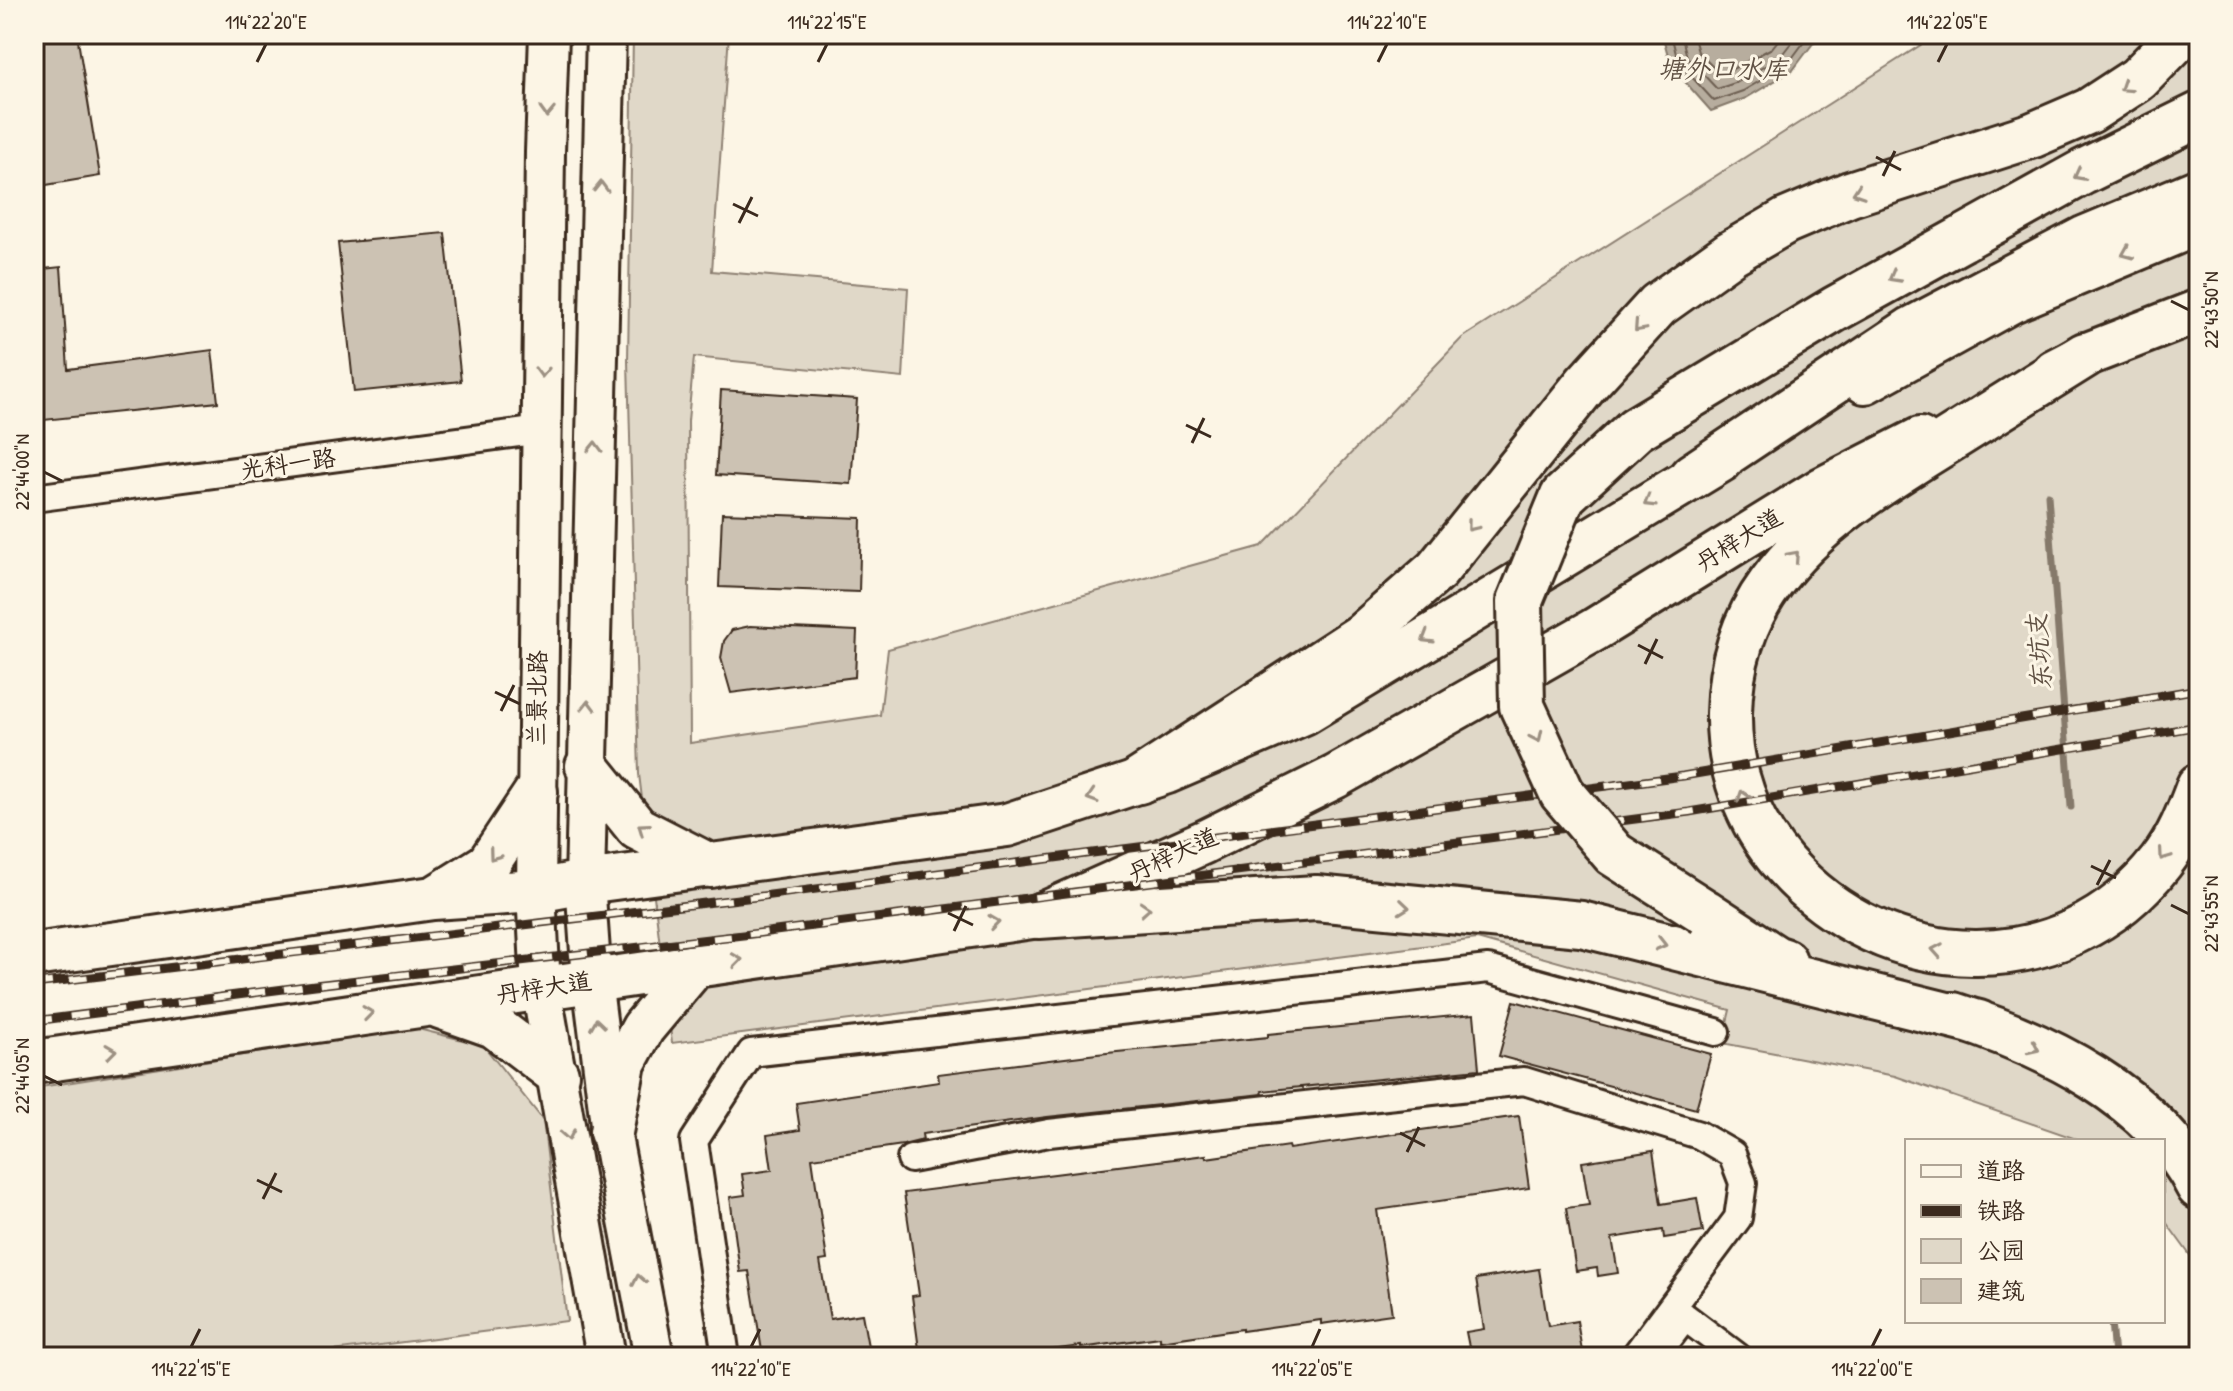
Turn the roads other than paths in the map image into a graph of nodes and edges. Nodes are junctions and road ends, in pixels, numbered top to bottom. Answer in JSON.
{"nodes":[{"id":1,"x":549,"y":34,"type":"edge"},
{"id":2,"x":606,"y":34,"type":"edge"},
{"id":3,"x":2182,"y":34,"type":"edge"},
{"id":4,"x":2199,"y":115,"type":"edge"},
{"id":5,"x":2199,"y":191,"type":"edge"},
{"id":6,"x":2199,"y":223,"type":"edge"},
{"id":7,"x":2199,"y":311,"type":"edge"},
{"id":8,"x":2085,"y":355,"type":"junction"},
{"id":9,"x":541,"y":430,"type":"junction"},
{"id":10,"x":1692,"y":476,"type":"junction"},
{"id":11,"x":34,"y":498,"type":"edge"},
{"id":12,"x":587,"y":766,"type":"junction"},
{"id":13,"x":1139,"y":781,"type":"junction"},
{"id":14,"x":2199,"y":786,"type":"edge"},
{"id":15,"x":536,"y":792,"type":"junction"},
{"id":16,"x":711,"y":866,"type":"junction"},
{"id":17,"x":585,"y":882,"type":"junction"},
{"id":18,"x":536,"y":891,"type":"junction"},
{"id":19,"x":433,"y":898,"type":"junction"},
{"id":20,"x":1039,"y":916,"type":"junction"},
{"id":21,"x":34,"y":955,"type":"edge"},
{"id":22,"x":694,"y":967,"type":"junction"},
{"id":23,"x":592,"y":980,"type":"junction"},
{"id":24,"x":541,"y":988,"type":"junction"},
{"id":25,"x":432,"y":1004,"type":"junction"},
{"id":26,"x":1979,"y":1023,"type":"junction"},
{"id":27,"x":1716,"y":1032,"type":"dead end"},
{"id":28,"x":34,"y":1062,"type":"edge"},
{"id":29,"x":557,"y":1074,"type":"junction"},
{"id":30,"x":614,"y":1150,"type":"junction"},
{"id":31,"x":911,"y":1159,"type":"dead end"},
{"id":32,"x":575,"y":1175,"type":"junction"},
{"id":33,"x":2199,"y":1187,"type":"edge"},
{"id":34,"x":606,"y":1357,"type":"edge"},
{"id":35,"x":654,"y":1357,"type":"edge"},
{"id":36,"x":726,"y":1357,"type":"edge"},
{"id":37,"x":1634,"y":1357,"type":"edge"},
{"id":38,"x":1654,"y":1357,"type":"edge"},
{"id":39,"x":1738,"y":1357,"type":"edge"}],
"edges":[{"from":1,"to":9,"type":"main road","name":"兰景北路","one_way":true},
{"from":12,"to":2,"type":"main road","one_way":true},
{"from":3,"to":13,"type":"highway","one_way":true},
{"from":4,"to":26,"type":"highway","one_way":true,"bridge":true},
{"from":5,"to":10,"type":"highway"},
{"from":6,"to":10,"type":"main road","one_way":true},
{"from":7,"to":8,"type":"main road","name":"丹梓大道"},
{"from":14,"to":8,"type":"highway","one_way":true},
{"from":8,"to":20,"type":"main road","name":"丹梓大道"},
{"from":9,"to":11,"type":"street","name":"光科一路"},
{"from":9,"to":15,"type":"main road","name":"兰景北路"},
{"from":10,"to":13,"type":"main road","one_way":true},
{"from":16,"to":12,"type":"main road","one_way":true},
{"from":12,"to":17,"type":"main road"},
{"from":13,"to":16,"type":"main road","one_way":true},
{"from":15,"to":18,"type":"main road","name":"兰景北路"},
{"from":15,"to":19,"type":"main road","one_way":true},
{"from":16,"to":17,"type":"main road"},
{"from":17,"to":18,"type":"main road"},
{"from":17,"to":23,"type":"main road"},
{"from":18,"to":19,"type":"main road"},
{"from":18,"to":24,"type":"main road","name":"兰景北路"},
{"from":19,"to":21,"type":"main road"},
{"from":22,"to":20,"type":"main road","name":"丹梓大道","one_way":true},
{"from":20,"to":26,"type":"highway","one_way":true},
{"from":22,"to":23,"type":"main road","name":"丹梓大道"},
{"from":22,"to":30,"type":"main road"},
{"from":23,"to":24,"type":"main road","name":"丹梓大道"},
{"from":30,"to":23,"type":"main road","one_way":true},
{"from":24,"to":25,"type":"main road","name":"丹梓大道"},
{"from":24,"to":29,"type":"main road","name":"兰景北路"},
{"from":28,"to":25,"type":"main road","name":"丹梓大道","one_way":true},
{"from":25,"to":29,"type":"main road"},
{"from":26,"to":33,"type":"highway","one_way":true},
{"from":27,"to":36,"type":"street"},
{"from":29,"to":32,"type":"main road","name":"兰景北路","one_way":true},
{"from":30,"to":32,"type":"main road"},
{"from":35,"to":30,"type":"main road","one_way":true},
{"from":31,"to":37,"type":"street"},
{"from":32,"to":34,"type":"main road","name":"兰景北路"},
{"from":38,"to":39,"type":"street"}]}
